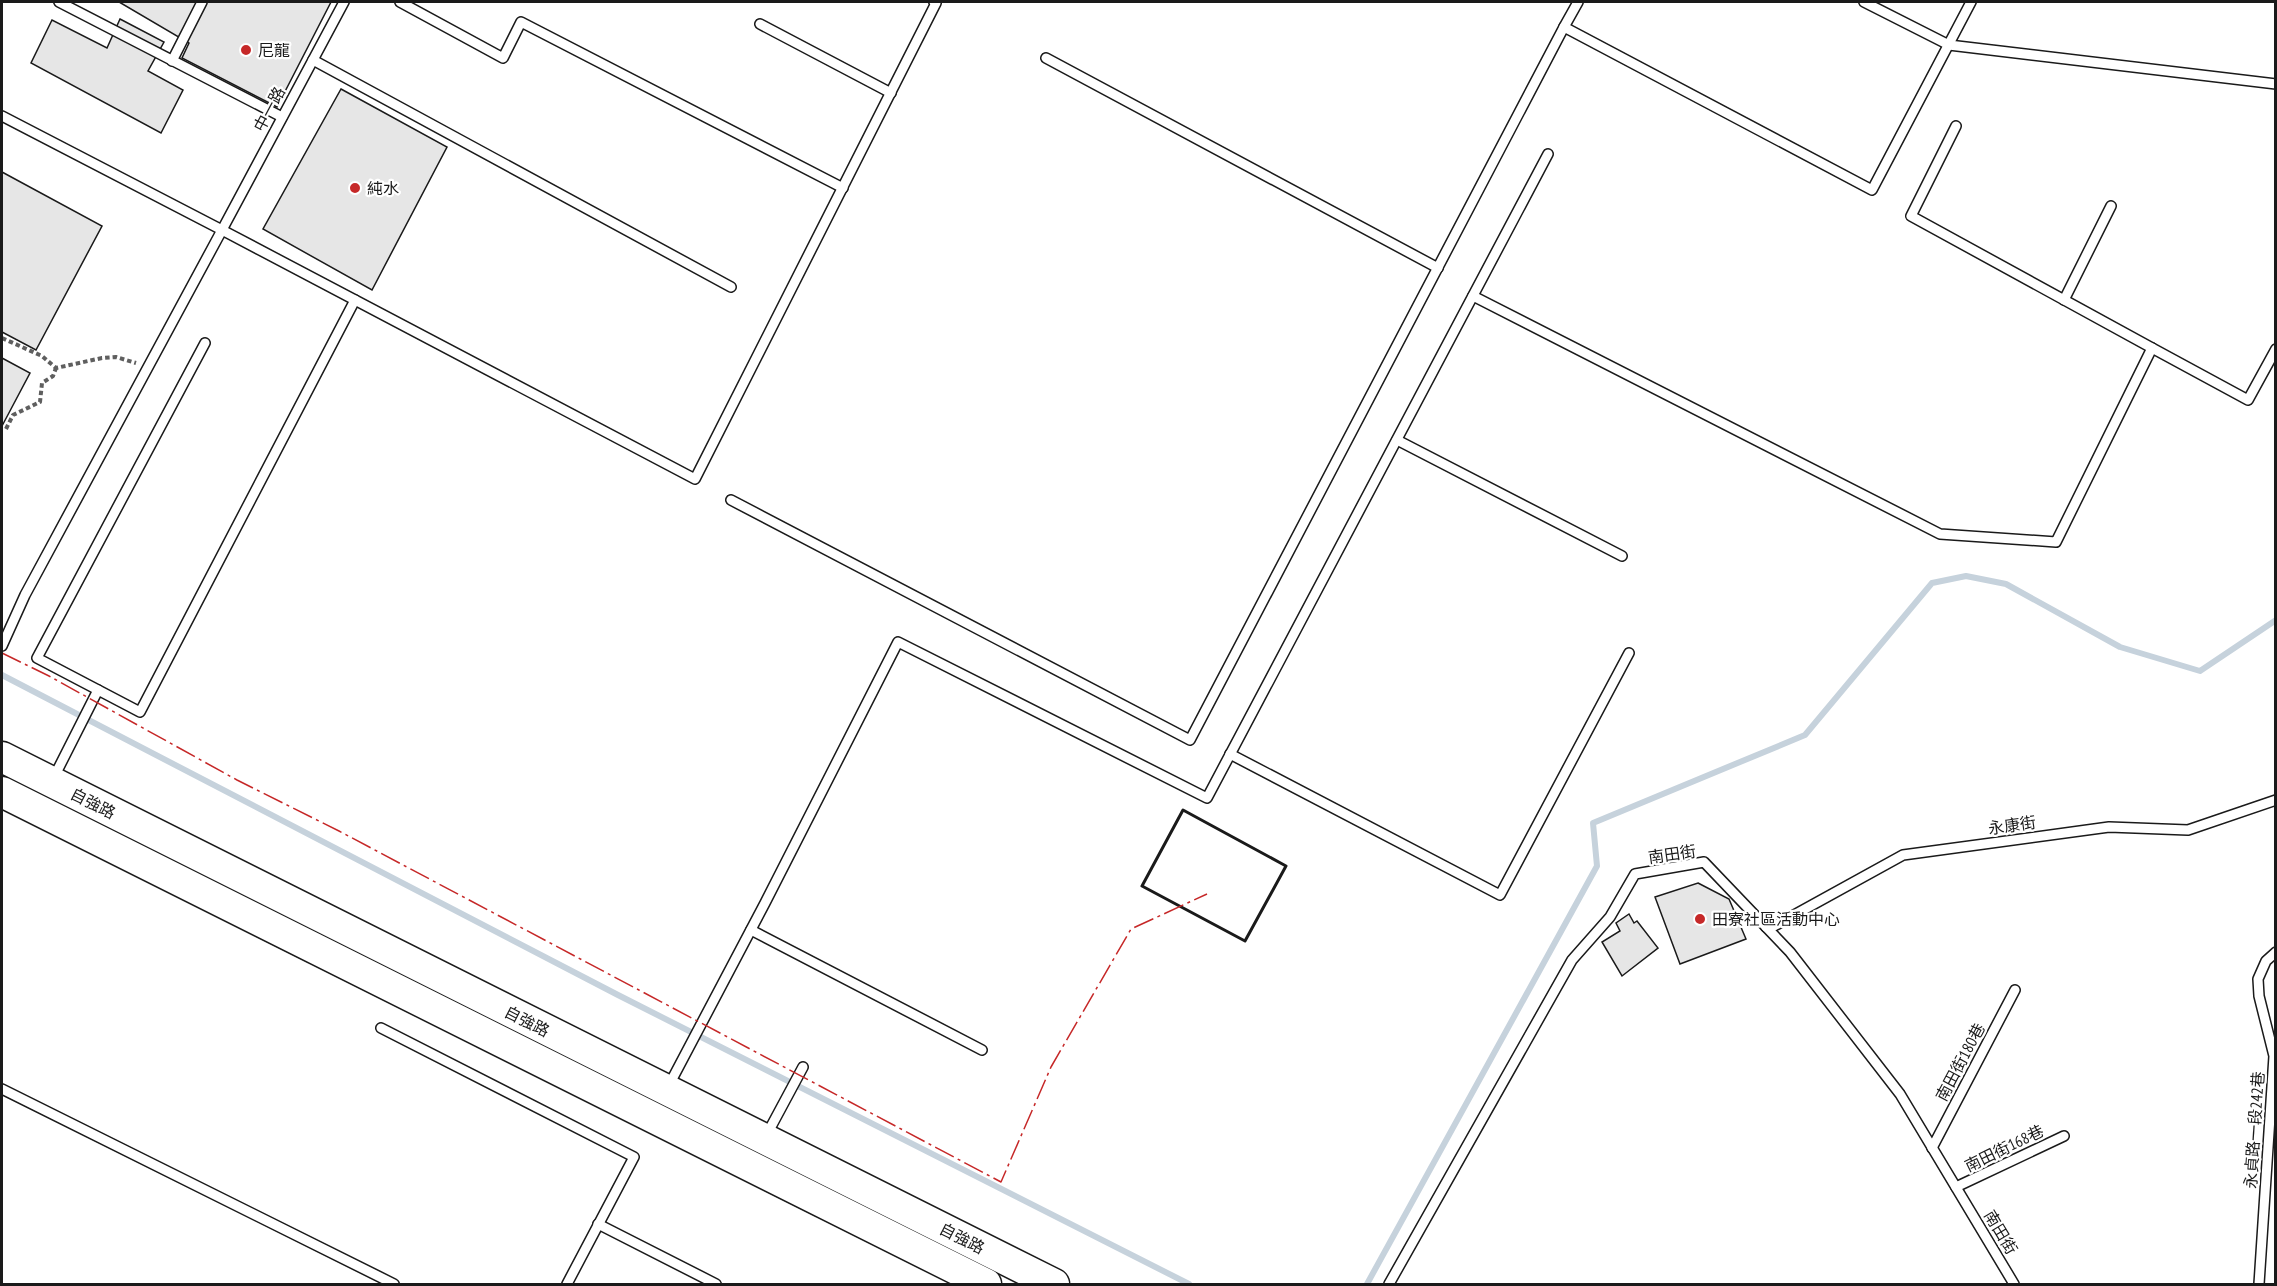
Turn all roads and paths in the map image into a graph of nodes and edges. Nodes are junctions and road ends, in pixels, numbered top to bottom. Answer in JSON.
{"nodes":[{"id":1,"x":59,"y":2,"type":"edge"},
{"id":2,"x":202,"y":2,"type":"edge"},
{"id":3,"x":344,"y":2,"type":"edge"},
{"id":4,"x":400,"y":2,"type":"edge"},
{"id":5,"x":936,"y":2,"type":"edge"},
{"id":6,"x":1578,"y":2,"type":"edge"},
{"id":7,"x":1864,"y":2,"type":"edge"},
{"id":8,"x":1971,"y":2,"type":"edge"},
{"id":9,"x":760,"y":24,"type":"dead end"},
{"id":10,"x":1564,"y":27,"type":"junction"},
{"id":11,"x":1948,"y":45,"type":"junction"},
{"id":12,"x":1046,"y":58,"type":"dead end"},
{"id":13,"x":313,"y":60,"type":"junction"},
{"id":14,"x":172,"y":61,"type":"junction"},
{"id":15,"x":2276,"y":84,"type":"edge"},
{"id":16,"x":891,"y":93,"type":"junction"},
{"id":17,"x":2,"y":116,"type":"edge"},
{"id":18,"x":282,"y":117,"type":"junction"},
{"id":19,"x":1956,"y":126,"type":"dead end"},
{"id":20,"x":1548,"y":154,"type":"dead end"},
{"id":21,"x":843,"y":188,"type":"junction"},
{"id":22,"x":2111,"y":206,"type":"dead end"},
{"id":23,"x":222,"y":231,"type":"junction"},
{"id":24,"x":1438,"y":268,"type":"junction"},
{"id":25,"x":731,"y":287,"type":"dead end"},
{"id":26,"x":1473,"y":296,"type":"junction"},
{"id":27,"x":355,"y":300,"type":"junction"},
{"id":28,"x":2064,"y":300,"type":"junction"},
{"id":29,"x":2,"y":338,"type":"edge"},
{"id":30,"x":205,"y":342,"type":"dead end"},
{"id":31,"x":2152,"y":348,"type":"junction"},
{"id":32,"x":2276,"y":349,"type":"edge"},
{"id":33,"x":56,"y":368,"type":"junction"},
{"id":34,"x":148,"y":368,"type":"junction"},
{"id":35,"x":6,"y":429,"type":"dead end"},
{"id":36,"x":1397,"y":440,"type":"junction"},
{"id":37,"x":731,"y":500,"type":"dead end"},
{"id":38,"x":1622,"y":556,"type":"dead end"},
{"id":39,"x":3,"y":643,"type":"edge"},
{"id":40,"x":1629,"y":653,"type":"dead end"},
{"id":41,"x":98,"y":690,"type":"junction"},
{"id":42,"x":1230,"y":754,"type":"junction"},
{"id":43,"x":2,"y":757,"type":"edge"},
{"id":44,"x":2,"y":792,"type":"edge"},
{"id":45,"x":45,"y":796,"type":"junction"},
{"id":46,"x":2276,"y":800,"type":"edge"},
{"id":47,"x":1766,"y":927,"type":"junction"},
{"id":48,"x":751,"y":930,"type":"junction"},
{"id":49,"x":2276,"y":952,"type":"edge"},
{"id":50,"x":2015,"y":990,"type":"dead end"},
{"id":51,"x":381,"y":1028,"type":"dead end"},
{"id":52,"x":982,"y":1050,"type":"dead end"},
{"id":53,"x":803,"y":1067,"type":"dead end"},
{"id":54,"x":2,"y":1089,"type":"edge"},
{"id":55,"x":661,"y":1104,"type":"junction"},
{"id":56,"x":2064,"y":1136,"type":"dead end"},
{"id":57,"x":1932,"y":1148,"type":"junction"},
{"id":58,"x":758,"y":1153,"type":"junction"},
{"id":59,"x":1956,"y":1187,"type":"junction"},
{"id":60,"x":598,"y":1224,"type":"junction"},
{"id":61,"x":394,"y":1284,"type":"edge"},
{"id":62,"x":567,"y":1284,"type":"edge"},
{"id":63,"x":716,"y":1284,"type":"edge"},
{"id":64,"x":987,"y":1284,"type":"edge"},
{"id":65,"x":1054,"y":1284,"type":"edge"},
{"id":66,"x":1389,"y":1284,"type":"edge"},
{"id":67,"x":2014,"y":1284,"type":"edge"},
{"id":68,"x":2259,"y":1284,"type":"edge"}],
"edges":[{"from":1,"to":14,"type":"lane"},
{"from":2,"to":14,"type":"lane"},
{"from":3,"to":13,"type":"lane","name":"中一路"},
{"from":4,"to":21,"type":"lane"},
{"from":5,"to":16,"type":"lane"},
{"from":6,"to":10,"type":"lane"},
{"from":7,"to":11,"type":"lane"},
{"from":8,"to":11,"type":"lane"},
{"from":9,"to":16,"type":"lane"},
{"from":10,"to":11,"type":"lane"},
{"from":10,"to":24,"type":"lane"},
{"from":11,"to":15,"type":"lane"},
{"from":12,"to":24,"type":"lane"},
{"from":13,"to":18,"type":"lane","name":"中一路"},
{"from":13,"to":25,"type":"lane"},
{"from":14,"to":18,"type":"lane"},
{"from":16,"to":21,"type":"lane"},
{"from":17,"to":23,"type":"lane"},
{"from":18,"to":23,"type":"lane","name":"中一路"},
{"from":19,"to":28,"type":"lane"},
{"from":20,"to":26,"type":"lane"},
{"from":21,"to":27,"type":"lane"},
{"from":22,"to":28,"type":"lane"},
{"from":23,"to":27,"type":"lane"},
{"from":23,"to":34,"type":"lane","name":"中一路"},
{"from":24,"to":37,"type":"lane"},
{"from":26,"to":31,"type":"lane"},
{"from":26,"to":36,"type":"lane"},
{"from":27,"to":41,"type":"lane"},
{"from":28,"to":31,"type":"lane"},
{"from":29,"to":33,"type":"path"},
{"from":30,"to":41,"type":"lane"},
{"from":31,"to":32,"type":"lane"},
{"from":33,"to":34,"type":"path"},
{"from":33,"to":35,"type":"path"},
{"from":34,"to":39,"type":"lane","name":"中一路"},
{"from":36,"to":38,"type":"lane"},
{"from":36,"to":42,"type":"lane"},
{"from":40,"to":42,"type":"lane"},
{"from":41,"to":45,"type":"lane"},
{"from":42,"to":48,"type":"lane"},
{"from":43,"to":45,"type":"main road","name":"自強路"},
{"from":44,"to":45,"type":"main road","name":"自強路"},
{"from":45,"to":55,"type":"main road","name":"自強路"},
{"from":46,"to":47,"type":"lane","name":"永康街"},
{"from":47,"to":57,"type":"lane","name":"南田街"},
{"from":47,"to":66,"type":"lane","name":"南田街"},
{"from":48,"to":52,"type":"lane"},
{"from":48,"to":55,"type":"lane"},
{"from":49,"to":68,"type":"lane","name":"永貞路一段242巷"},
{"from":50,"to":57,"type":"lane","name":"南田街180巷"},
{"from":51,"to":60,"type":"lane"},
{"from":53,"to":58,"type":"lane"},
{"from":54,"to":61,"type":"lane"},
{"from":55,"to":58,"type":"main road","name":"自強路"},
{"from":56,"to":59,"type":"lane","name":"南田街168巷"},
{"from":57,"to":59,"type":"lane","name":"南田街"},
{"from":58,"to":64,"type":"main road","name":"自強路"},
{"from":58,"to":65,"type":"main road","name":"自強路"},
{"from":59,"to":67,"type":"lane","name":"南田街"},
{"from":60,"to":62,"type":"lane"},
{"from":60,"to":63,"type":"lane"}]}
